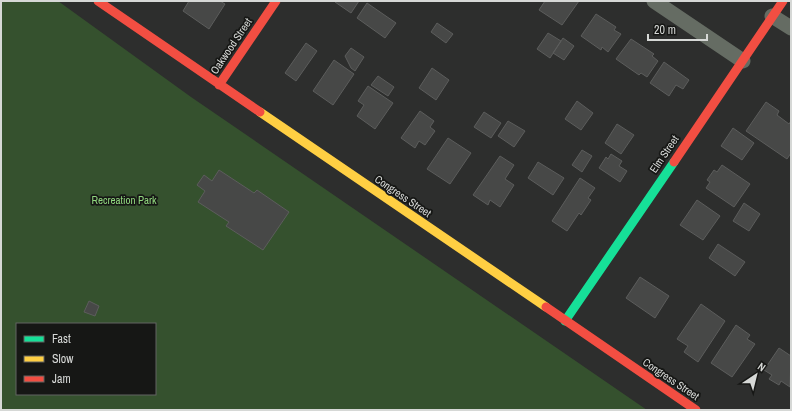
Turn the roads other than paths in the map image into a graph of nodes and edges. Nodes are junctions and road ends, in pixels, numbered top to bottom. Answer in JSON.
{"nodes":[{"id":1,"x":98,"y":1,"type":"edge"},
{"id":2,"x":276,"y":1,"type":"edge"},
{"id":3,"x":654,"y":1,"type":"edge"},
{"id":4,"x":783,"y":1,"type":"edge"},
{"id":5,"x":772,"y":16,"type":"junction"},
{"id":6,"x":791,"y":28,"type":"edge"},
{"id":7,"x":743,"y":61,"type":"junction"},
{"id":8,"x":219,"y":85,"type":"junction"},
{"id":9,"x":565,"y":321,"type":"junction"},
{"id":10,"x":696,"y":410,"type":"edge"}],
"edges":[{"from":1,"to":8,"type":"street","name":"Congress Street"},
{"from":2,"to":8,"type":"street","name":"Oakwood Street"},
{"from":3,"to":7,"type":"street"},
{"from":4,"to":5,"type":"street","name":"Elm Street"},
{"from":5,"to":6,"type":"street"},
{"from":5,"to":7,"type":"street","name":"Elm Street"},
{"from":7,"to":9,"type":"street","name":"Elm Street"},
{"from":8,"to":9,"type":"street","name":"Congress Street"},
{"from":9,"to":10,"type":"street","name":"Congress Street"}]}
